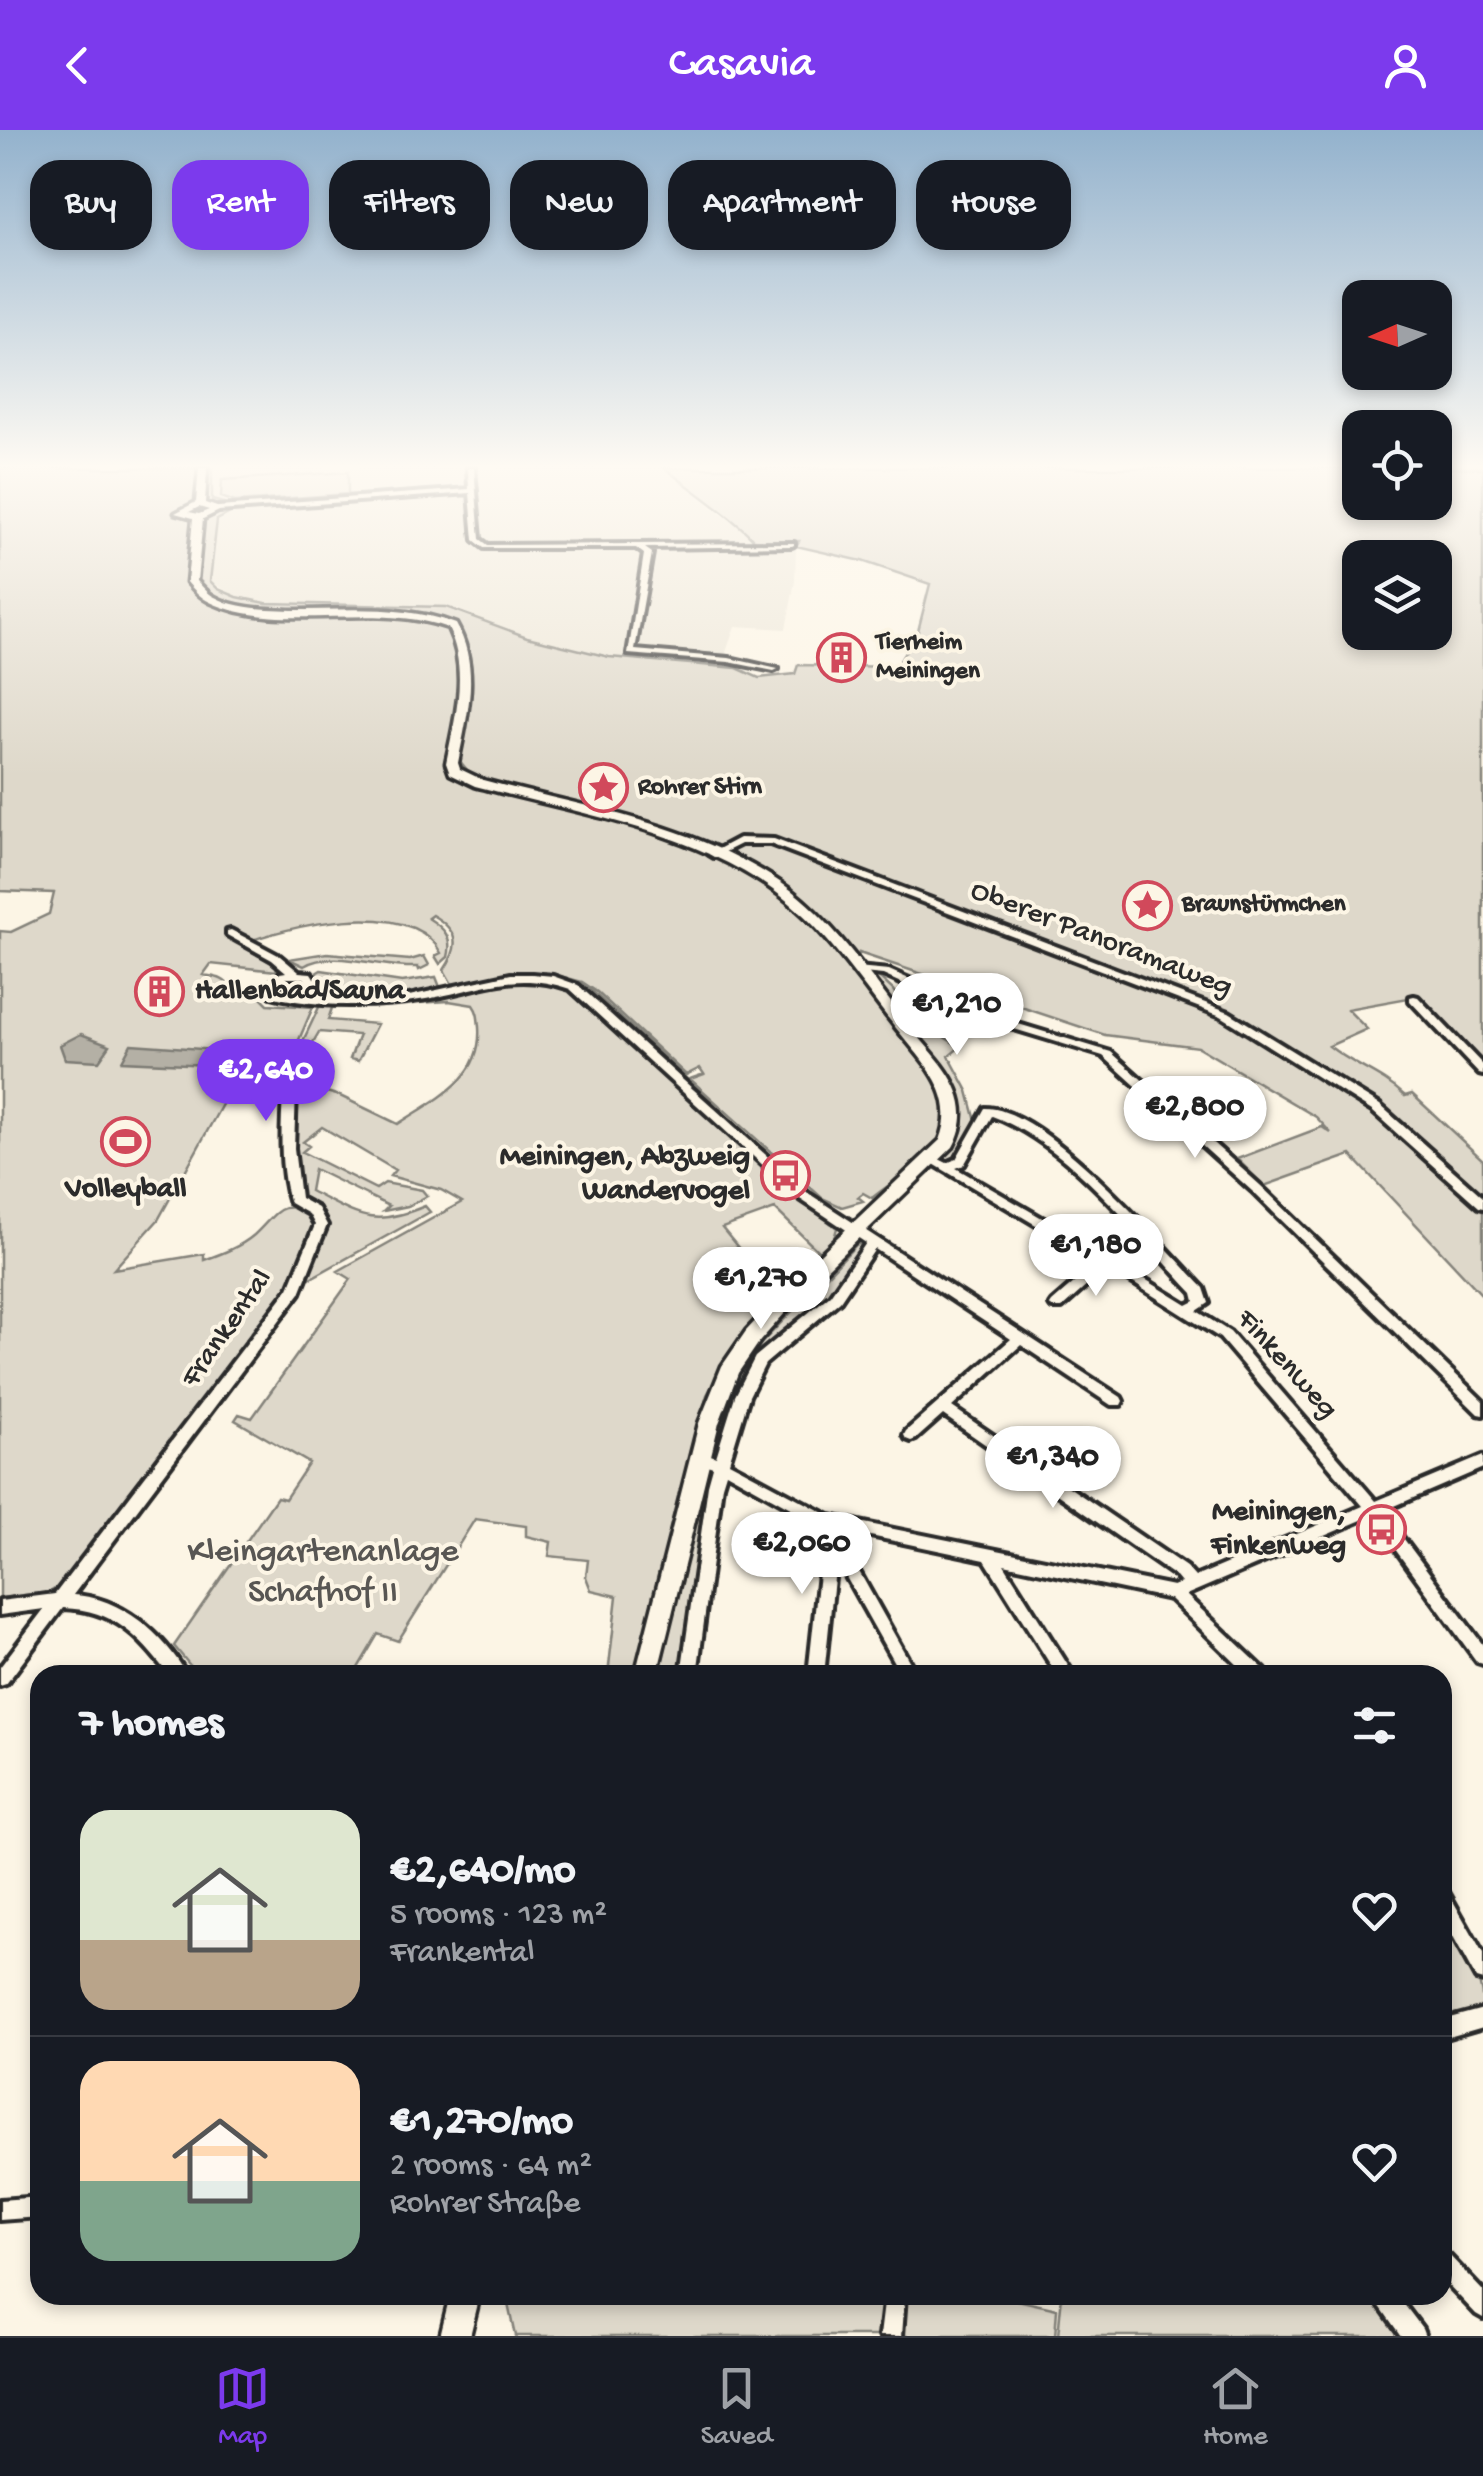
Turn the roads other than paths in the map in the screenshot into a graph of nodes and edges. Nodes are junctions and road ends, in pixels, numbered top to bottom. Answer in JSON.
{"nodes":[{"id":1,"x":193,"y":571,"type":"edge"},
{"id":2,"x":645,"y":571,"type":"edge"},
{"id":3,"x":774,"y":669,"type":"dead end"},
{"id":4,"x":714,"y":854,"type":"junction"},
{"id":5,"x":231,"y":933,"type":"dead end"},
{"id":6,"x":857,"y":970,"type":"junction"},
{"id":7,"x":295,"y":974,"type":"junction"},
{"id":8,"x":329,"y":998,"type":"junction"},
{"id":9,"x":1414,"y":999,"type":"dead end"},
{"id":10,"x":292,"y":1061,"type":"dead end"},
{"id":11,"x":1483,"y":1072,"type":"edge"},
{"id":12,"x":940,"y":1163,"type":"junction"},
{"id":13,"x":1483,"y":1204,"type":"edge"},
{"id":14,"x":854,"y":1229,"type":"junction"},
{"id":15,"x":874,"y":1242,"type":"junction"},
{"id":16,"x":1108,"y":1261,"type":"junction"},
{"id":17,"x":1057,"y":1306,"type":"dead end"},
{"id":18,"x":1189,"y":1310,"type":"junction"},
{"id":19,"x":1020,"y":1338,"type":"junction"},
{"id":20,"x":1116,"y":1401,"type":"dead end"},
{"id":21,"x":943,"y":1408,"type":"junction"},
{"id":22,"x":1483,"y":1410,"type":"edge"},
{"id":23,"x":911,"y":1434,"type":"dead end"},
{"id":24,"x":709,"y":1460,"type":"junction"},
{"id":25,"x":1483,"y":1462,"type":"edge"},
{"id":26,"x":1373,"y":1508,"type":"junction"},
{"id":27,"x":827,"y":1521,"type":"junction"},
{"id":28,"x":989,"y":1554,"type":"junction"},
{"id":29,"x":1191,"y":1584,"type":"junction"},
{"id":30,"x":1174,"y":1594,"type":"junction"},
{"id":31,"x":61,"y":1601,"type":"junction"},
{"id":32,"x":0,"y":1608,"type":"edge"},
{"id":33,"x":1483,"y":1656,"type":"edge"},
{"id":34,"x":170,"y":1665,"type":"edge"},
{"id":35,"x":649,"y":1665,"type":"edge"},
{"id":36,"x":691,"y":1665,"type":"edge"},
{"id":37,"x":817,"y":1665,"type":"edge"},
{"id":38,"x":903,"y":1665,"type":"edge"},
{"id":39,"x":1060,"y":1665,"type":"edge"},
{"id":40,"x":1249,"y":1665,"type":"edge"},
{"id":41,"x":0,"y":1678,"type":"edge"},
{"id":42,"x":1452,"y":1916,"type":"edge"},
{"id":43,"x":1483,"y":1972,"type":"edge"},
{"id":44,"x":1483,"y":2018,"type":"edge"},
{"id":45,"x":1452,"y":2027,"type":"edge"},
{"id":46,"x":30,"y":2208,"type":"edge"},
{"id":47,"x":0,"y":2210,"type":"edge"},
{"id":48,"x":1452,"y":2273,"type":"edge"},
{"id":49,"x":462,"y":2305,"type":"edge"},
{"id":50,"x":894,"y":2305,"type":"edge"},
{"id":51,"x":1391,"y":2305,"type":"edge"},
{"id":52,"x":1483,"y":2307,"type":"edge"},
{"id":53,"x":455,"y":2336,"type":"edge"},
{"id":54,"x":891,"y":2336,"type":"edge"},
{"id":55,"x":1414,"y":2336,"type":"edge"}],
"edges":[{"from":1,"to":4,"type":"main road"},
{"from":2,"to":3,"type":"street"},
{"from":4,"to":6,"type":"main road"},
{"from":4,"to":13,"type":"street","name":"Oberer Panoramaweg"},
{"from":5,"to":7,"type":"street"},
{"from":6,"to":12,"type":"main road"},
{"from":6,"to":22,"type":"street"},
{"from":7,"to":8,"type":"street"},
{"from":7,"to":8,"type":"street"},
{"from":8,"to":14,"type":"street"},
{"from":9,"to":11,"type":"street"},
{"from":10,"to":31,"type":"street","name":"Frankental"},
{"from":12,"to":14,"type":"main road"},
{"from":12,"to":16,"type":"street","name":"Finkenweg"},
{"from":12,"to":18,"type":"street"},
{"from":14,"to":15,"type":"street"},
{"from":14,"to":24,"type":"main road"},
{"from":15,"to":19,"type":"street"},
{"from":15,"to":24,"type":"street"},
{"from":16,"to":17,"type":"street"},
{"from":16,"to":18,"type":"street","name":"Finkenweg"},
{"from":18,"to":26,"type":"street","name":"Finkenweg"},
{"from":19,"to":20,"type":"street"},
{"from":19,"to":21,"type":"street"},
{"from":21,"to":23,"type":"street"},
{"from":21,"to":29,"type":"street"},
{"from":24,"to":27,"type":"street"},
{"from":24,"to":35,"type":"main road"},
{"from":24,"to":36,"type":"street"},
{"from":25,"to":26,"type":"street"},
{"from":26,"to":29,"type":"street"},
{"from":26,"to":33,"type":"street","name":"Finkenweg"},
{"from":27,"to":28,"type":"street"},
{"from":27,"to":37,"type":"street"},
{"from":27,"to":38,"type":"street"},
{"from":28,"to":30,"type":"street"},
{"from":28,"to":39,"type":"street"},
{"from":29,"to":30,"type":"street"},
{"from":30,"to":40,"type":"street"},
{"from":31,"to":32,"type":"street"},
{"from":31,"to":34,"type":"street"},
{"from":31,"to":41,"type":"street"},
{"from":42,"to":43,"type":"street"},
{"from":44,"to":45,"type":"street"},
{"from":46,"to":47,"type":"street"},
{"from":48,"to":52,"type":"street"},
{"from":49,"to":53,"type":"main road"},
{"from":50,"to":54,"type":"street"},
{"from":51,"to":55,"type":"street"}]}
